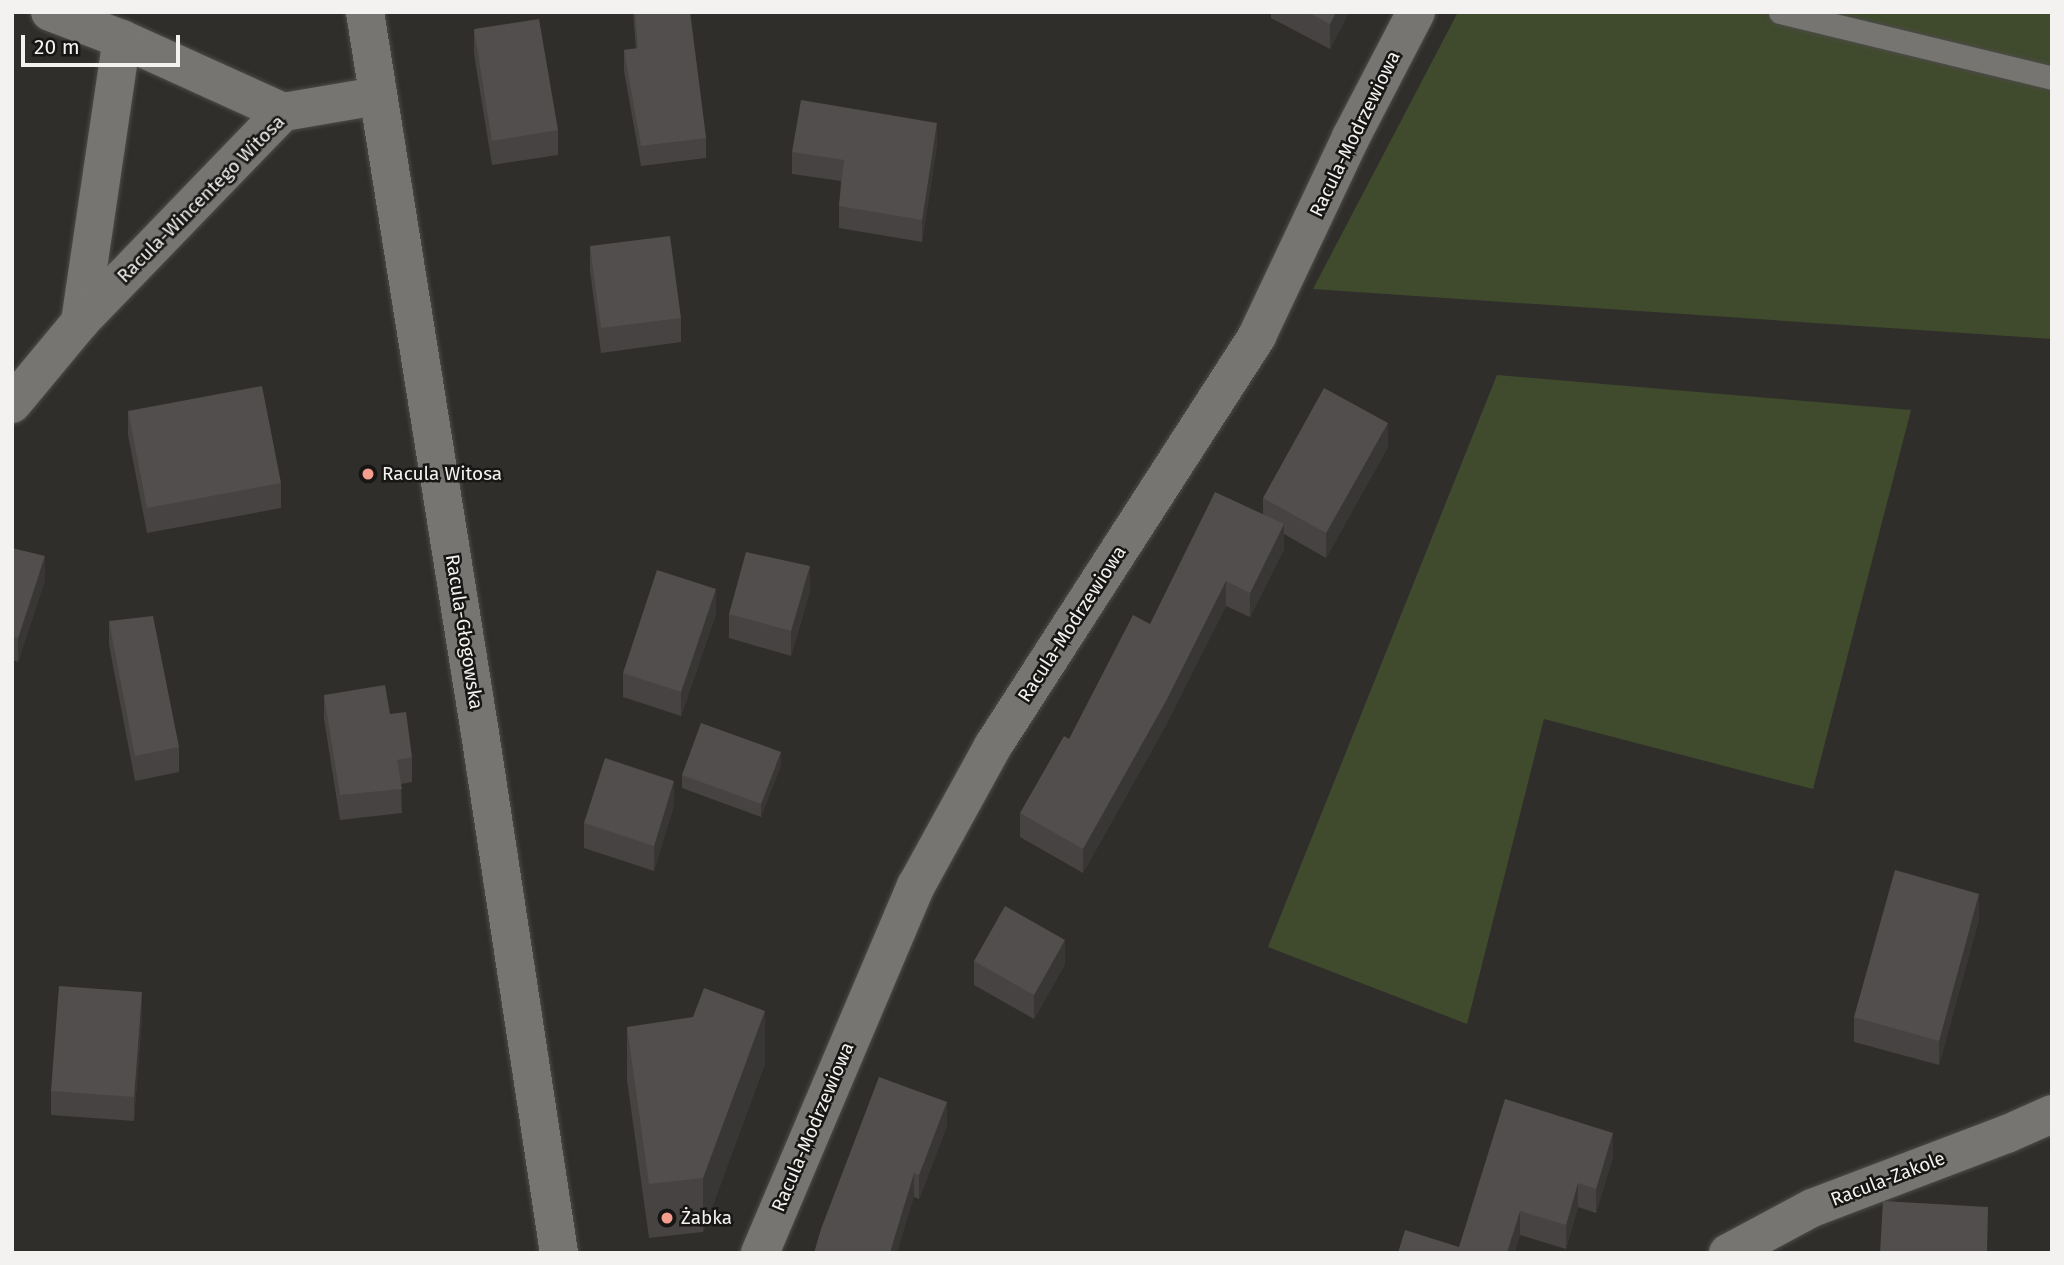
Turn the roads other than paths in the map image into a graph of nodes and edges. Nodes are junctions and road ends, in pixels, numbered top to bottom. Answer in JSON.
{"nodes":[{"id":1,"x":50,"y":12,"type":"edge"},
{"id":2,"x":365,"y":12,"type":"edge"},
{"id":3,"x":1416,"y":12,"type":"edge"},
{"id":4,"x":1780,"y":12,"type":"edge"},
{"id":5,"x":122,"y":39,"type":"junction"},
{"id":6,"x":2052,"y":78,"type":"edge"},
{"id":7,"x":378,"y":96,"type":"junction"},
{"id":8,"x":283,"y":113,"type":"junction"},
{"id":9,"x":80,"y":322,"type":"junction"},
{"id":10,"x":12,"y":404,"type":"edge"},
{"id":11,"x":2052,"y":1114,"type":"edge"},
{"id":12,"x":559,"y":1253,"type":"edge"},
{"id":13,"x":760,"y":1253,"type":"edge"},
{"id":14,"x":1728,"y":1253,"type":"edge"}],
"edges":[{"from":1,"to":5,"type":"street"},
{"from":2,"to":7,"type":"street","name":"Racula-Głogowska"},
{"from":3,"to":13,"type":"street","name":"Racula-Modrzewiowa"},
{"from":4,"to":6,"type":"lane"},
{"from":5,"to":8,"type":"street"},
{"from":5,"to":9,"type":"street","name":"Racula-Wincentego Witosa"},
{"from":7,"to":8,"type":"street","name":"Racula-Wincentego Witosa"},
{"from":7,"to":12,"type":"street","name":"Racula-Głogowska"},
{"from":8,"to":9,"type":"street","name":"Racula-Wincentego Witosa"},
{"from":9,"to":10,"type":"street","name":"Racula-Wincentego Witosa"},
{"from":11,"to":14,"type":"street","name":"Racula-Zakole"}]}
